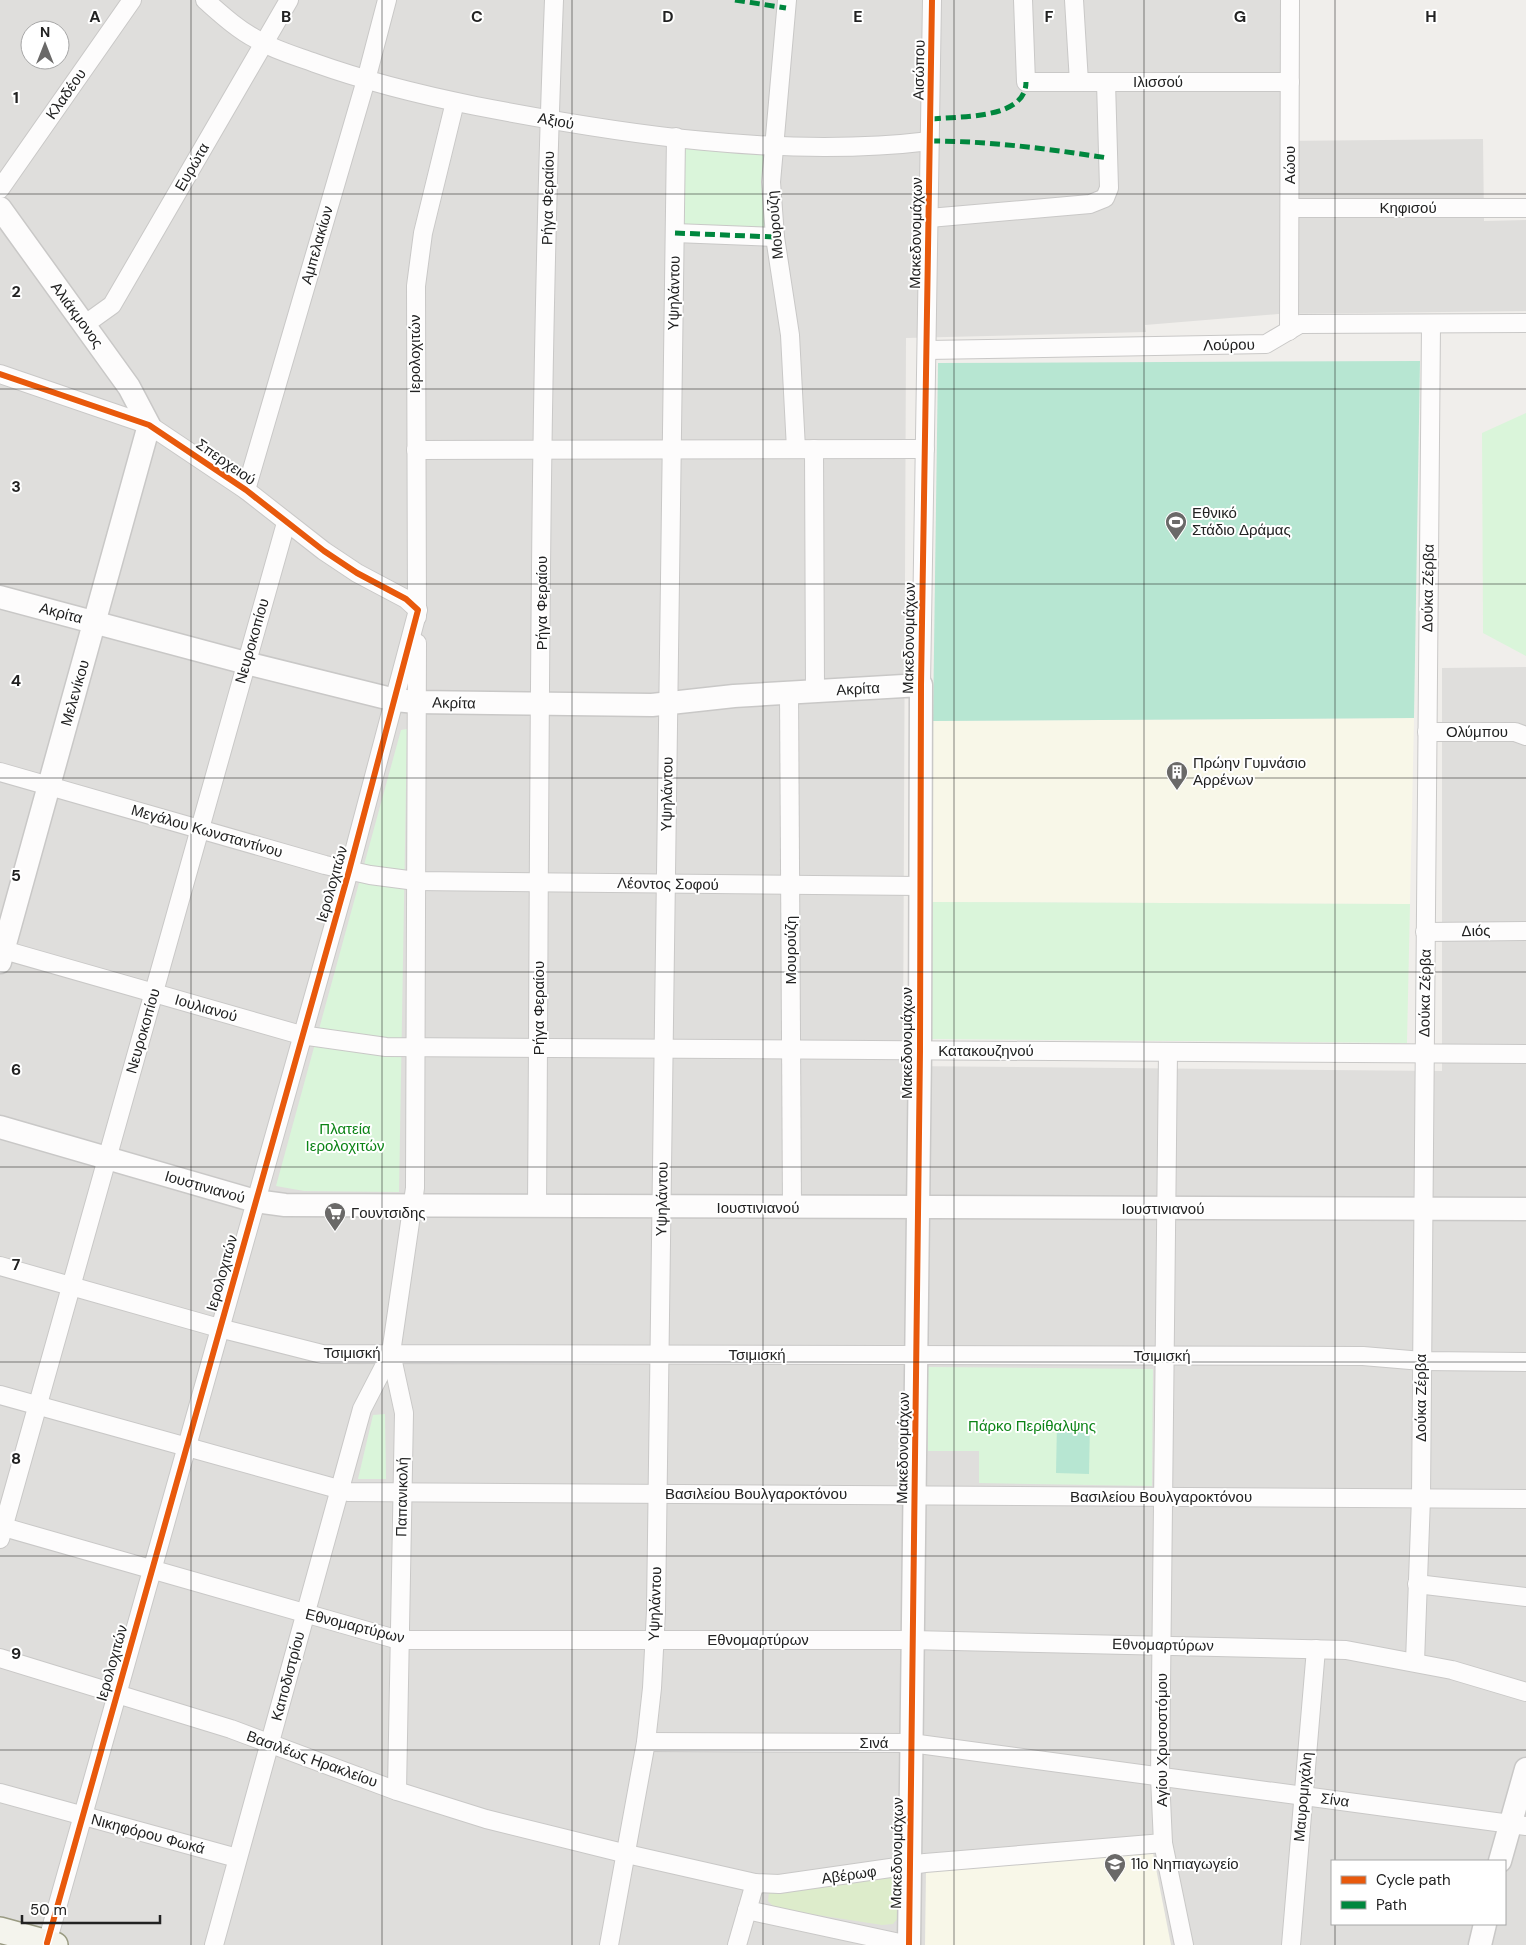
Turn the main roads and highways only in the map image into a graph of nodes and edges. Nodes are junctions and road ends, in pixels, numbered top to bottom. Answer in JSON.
{"nodes":[{"id":1,"x":0,"y":1930,"type":"edge"},
{"id":2,"x":51,"y":1944,"type":"edge"}],
"edges":[{"from":1,"to":2,"type":"main road"}]}
